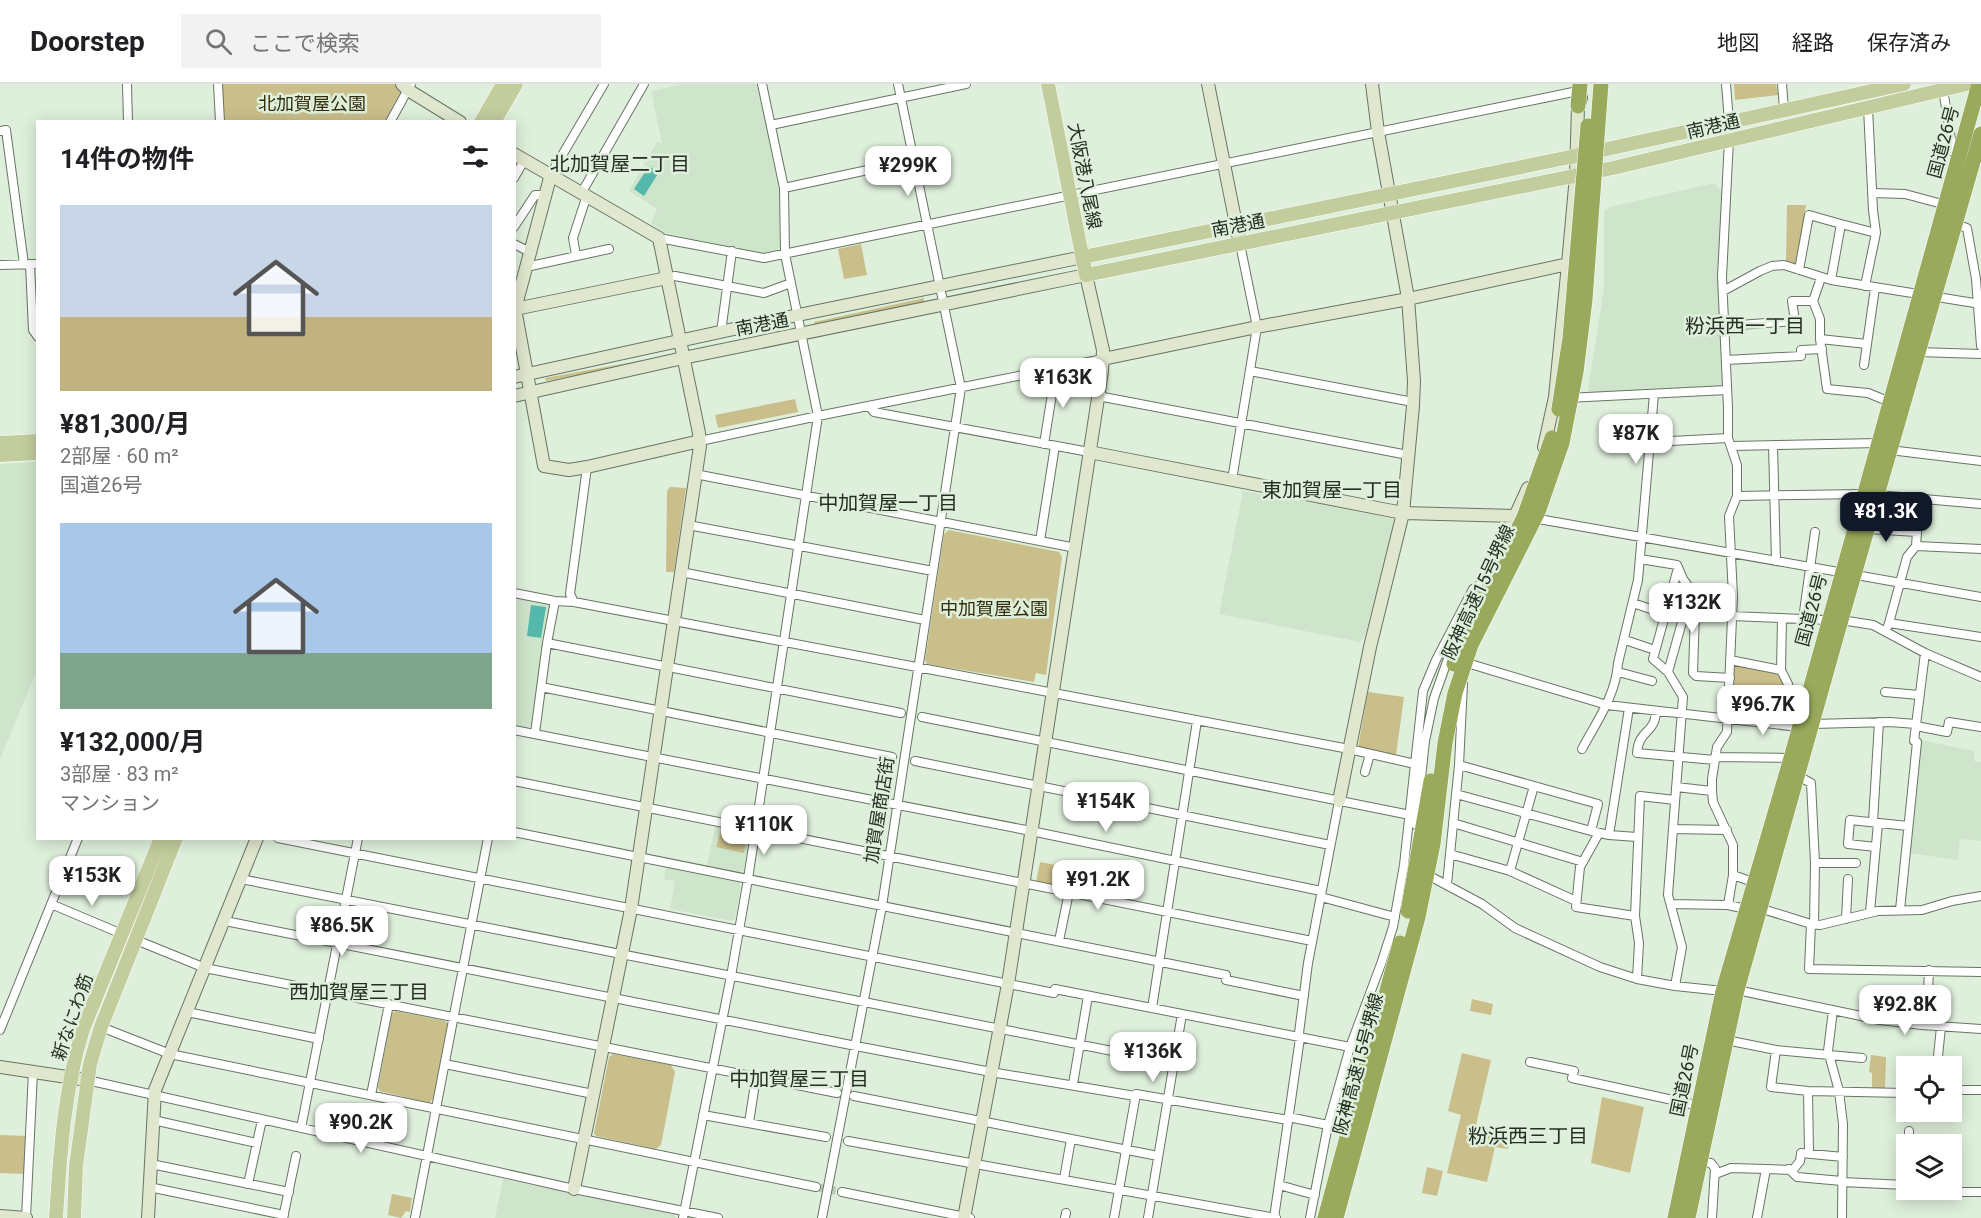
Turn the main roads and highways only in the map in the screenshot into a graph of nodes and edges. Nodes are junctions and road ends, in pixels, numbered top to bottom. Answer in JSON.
{"nodes":[{"id":1,"x":503,"y":84,"type":"edge"},
{"id":2,"x":516,"y":84,"type":"edge"},
{"id":3,"x":1048,"y":84,"type":"edge"},
{"id":4,"x":1588,"y":84,"type":"edge"},
{"id":5,"x":1601,"y":84,"type":"edge"},
{"id":6,"x":1904,"y":84,"type":"edge"},
{"id":7,"x":1967,"y":84,"type":"edge"},
{"id":8,"x":1979,"y":84,"type":"edge"},
{"id":9,"x":482,"y":120,"type":"edge"},
{"id":10,"x":495,"y":120,"type":"edge"},
{"id":11,"x":1981,"y":134,"type":"edge"},
{"id":12,"x":1083,"y":257,"type":"junction"},
{"id":13,"x":1086,"y":274,"type":"joint"},
{"id":14,"x":1927,"y":297,"type":"junction"},
{"id":15,"x":36,"y":441,"type":"edge"},
{"id":16,"x":0,"y":443,"type":"edge"},
{"id":17,"x":1885,"y":446,"type":"junction"},
{"id":18,"x":36,"y":453,"type":"edge"},
{"id":19,"x":0,"y":455,"type":"edge"},
{"id":20,"x":1871,"y":494,"type":"junction"},
{"id":21,"x":1848,"y":573,"type":"junction"},
{"id":22,"x":1835,"y":620,"type":"junction"},
{"id":23,"x":1806,"y":726,"type":"junction"},
{"id":24,"x":160,"y":840,"type":"edge"},
{"id":25,"x":175,"y":840,"type":"edge"},
{"id":26,"x":1751,"y":908,"type":"junction"},
{"id":27,"x":1730,"y":991,"type":"junction"},
{"id":28,"x":56,"y":1218,"type":"edge"},
{"id":29,"x":74,"y":1218,"type":"edge"},
{"id":30,"x":1325,"y":1218,"type":"edge"},
{"id":31,"x":1338,"y":1218,"type":"edge"},
{"id":32,"x":1675,"y":1218,"type":"edge"},
{"id":33,"x":1688,"y":1218,"type":"edge"}],
"edges":[{"from":1,"to":9,"type":"main road"},
{"from":2,"to":10,"type":"main road"},
{"from":3,"to":12,"type":"main road","name":"大阪港八尾線"},
{"from":4,"to":30,"type":"highway","name":"阪神高速15号堺線","bridge":true},
{"from":5,"to":31,"type":"highway","name":"阪神高速15号堺線","bridge":true},
{"from":6,"to":12,"type":"main road","name":"南港通"},
{"from":7,"to":13,"type":"main road","name":"南港通"},
{"from":8,"to":14,"type":"highway","name":"国道26号"},
{"from":11,"to":14,"type":"highway","name":"国道26号"},
{"from":12,"to":13,"type":"main road","name":"大阪港八尾線"},
{"from":14,"to":17,"type":"highway","name":"国道26号"},
{"from":14,"to":17,"type":"highway","name":"国道26号"},
{"from":15,"to":16,"type":"main road"},
{"from":17,"to":20,"type":"highway","name":"国道26号"},
{"from":18,"to":19,"type":"main road"},
{"from":20,"to":21,"type":"highway","name":"国道26号"},
{"from":20,"to":21,"type":"highway","name":"国道26号"},
{"from":21,"to":22,"type":"highway","name":"国道26号"},
{"from":22,"to":23,"type":"highway","name":"国道26号"},
{"from":22,"to":23,"type":"highway","name":"国道26号"},
{"from":23,"to":26,"type":"highway","name":"国道26号"},
{"from":23,"to":26,"type":"highway","name":"国道26号"},
{"from":24,"to":28,"type":"main road","name":"新なにわ筋"},
{"from":25,"to":29,"type":"main road","name":"新なにわ筋"},
{"from":26,"to":27,"type":"highway","name":"国道26号"},
{"from":27,"to":32,"type":"highway","name":"国道26号"},
{"from":27,"to":33,"type":"highway","name":"国道26号"}]}
